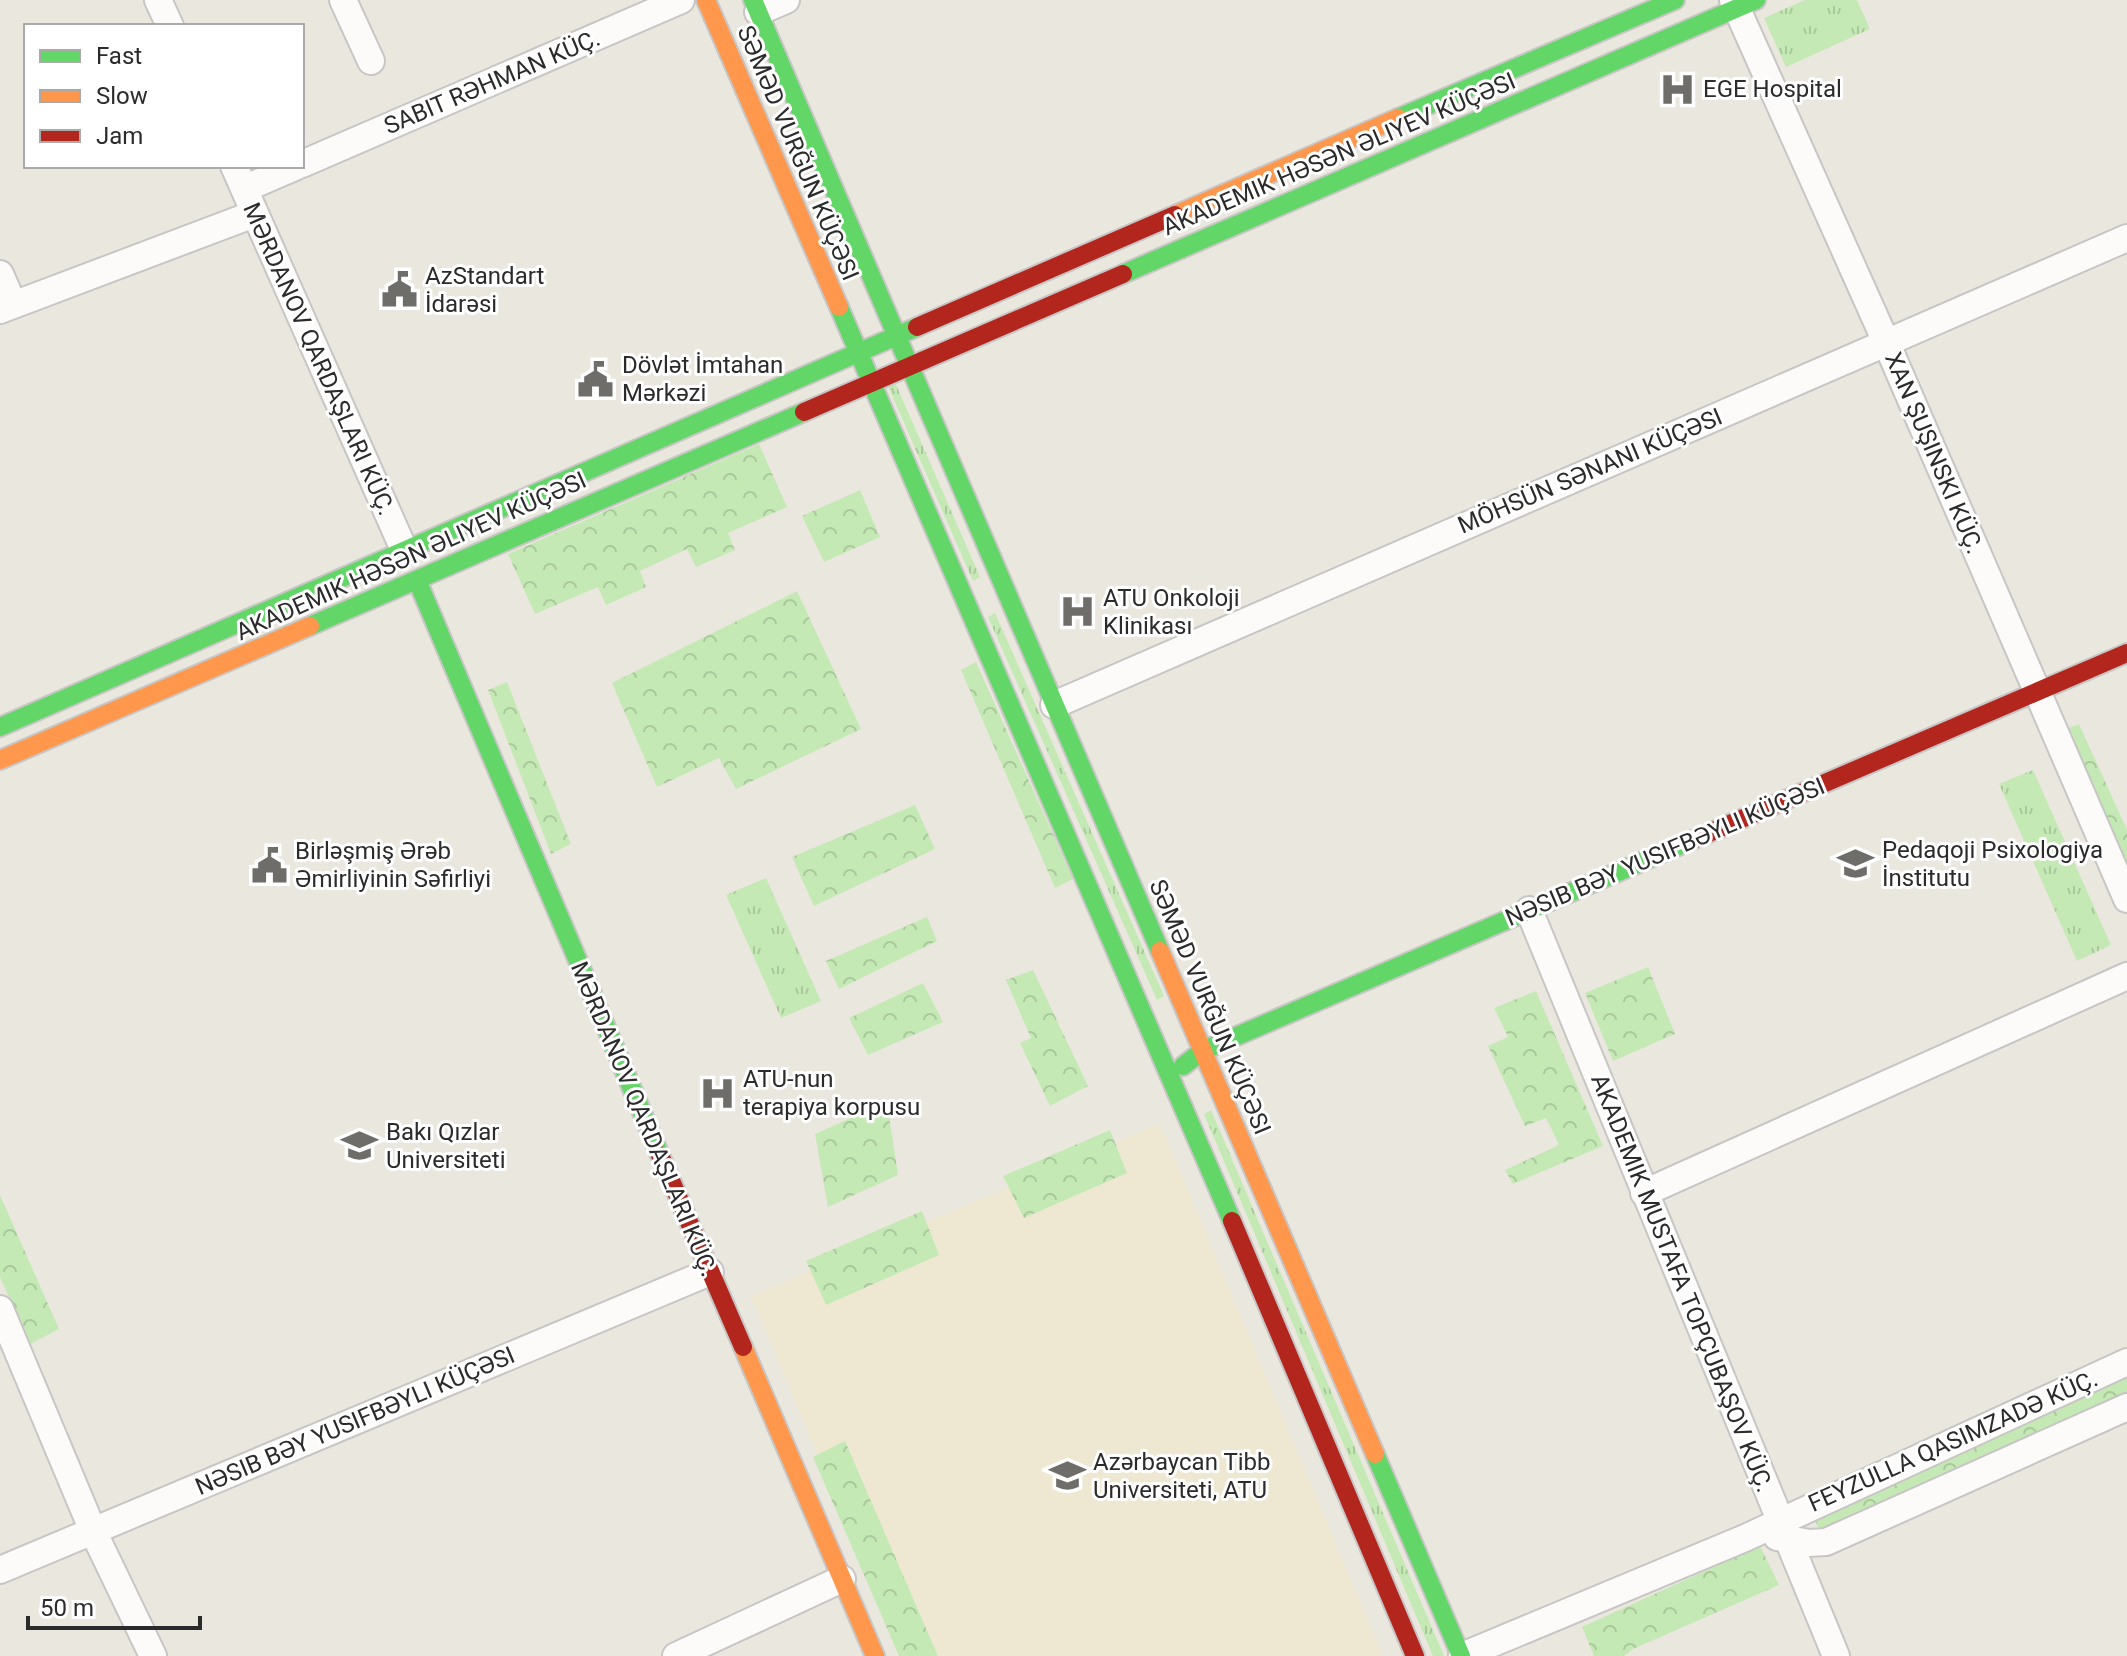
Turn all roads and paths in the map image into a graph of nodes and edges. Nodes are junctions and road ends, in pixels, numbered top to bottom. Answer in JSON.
{"nodes":[{"id":1,"x":158,"y":0,"type":"edge"},
{"id":2,"x":343,"y":0,"type":"edge"},
{"id":3,"x":681,"y":0,"type":"edge"},
{"id":4,"x":706,"y":0,"type":"edge"},
{"id":5,"x":786,"y":0,"type":"edge"},
{"id":6,"x":1675,"y":0,"type":"edge"},
{"id":7,"x":1742,"y":3,"type":"edge"},
{"id":8,"x":756,"y":6,"type":"edge"},
{"id":9,"x":169,"y":24,"type":"edge"},
{"id":10,"x":371,"y":61,"type":"dead end"},
{"id":11,"x":304,"y":163,"type":"edge"},
{"id":12,"x":284,"y":168,"type":"edge"},
{"id":13,"x":239,"y":177,"type":"edge"},
{"id":14,"x":254,"y":214,"type":"junction"},
{"id":15,"x":2127,"y":238,"type":"edge"},
{"id":16,"x":0,"y":274,"type":"edge"},
{"id":17,"x":6,"y":307,"type":"edge"},
{"id":18,"x":897,"y":337,"type":"junction"},
{"id":19,"x":1886,"y":342,"type":"junction"},
{"id":20,"x":858,"y":354,"type":"junction"},
{"id":21,"x":912,"y":371,"type":"junction"},
{"id":22,"x":873,"y":388,"type":"junction"},
{"id":23,"x":405,"y":552,"type":"junction"},
{"id":24,"x":417,"y":580,"type":"junction"},
{"id":25,"x":987,"y":600,"type":"junction"},
{"id":26,"x":2127,"y":653,"type":"edge"},
{"id":27,"x":2038,"y":693,"type":"junction"},
{"id":28,"x":1054,"y":705,"type":"junction"},
{"id":29,"x":0,"y":727,"type":"edge"},
{"id":30,"x":0,"y":760,"type":"edge"},
{"id":31,"x":2127,"y":899,"type":"edge"},
{"id":32,"x":1529,"y":910,"type":"junction"},
{"id":33,"x":2127,"y":976,"type":"edge"},
{"id":34,"x":1202,"y":1051,"type":"junction"},
{"id":35,"x":1178,"y":1095,"type":"junction"},
{"id":36,"x":1644,"y":1193,"type":"junction"},
{"id":37,"x":710,"y":1272,"type":"junction"},
{"id":38,"x":0,"y":1309,"type":"edge"},
{"id":39,"x":2127,"y":1362,"type":"edge"},
{"id":40,"x":2127,"y":1407,"type":"edge"},
{"id":41,"x":93,"y":1531,"type":"junction"},
{"id":42,"x":1775,"y":1531,"type":"junction"},
{"id":43,"x":0,"y":1570,"type":"edge"},
{"id":44,"x":842,"y":1579,"type":"junction"},
{"id":45,"x":153,"y":1656,"type":"edge"},
{"id":46,"x":676,"y":1656,"type":"edge"},
{"id":47,"x":875,"y":1656,"type":"edge"},
{"id":48,"x":1415,"y":1656,"type":"edge"},
{"id":49,"x":1461,"y":1656,"type":"edge"},
{"id":50,"x":1836,"y":1656,"type":"edge"}],
"edges":[{"from":1,"to":9,"type":"street"},
{"from":2,"to":10,"type":"street"},
{"from":3,"to":11,"type":"street","name":"SABIT RƏHMAN KÜÇ."},
{"from":4,"to":20,"type":"main road","name":"SƏMƏD VURĞUN KÜÇƏSI"},
{"from":5,"to":8,"type":"street"},
{"from":6,"to":18,"type":"main road","name":"AKADEMIK HƏSƏN ƏLIYEV KÜÇƏSI"},
{"from":7,"to":19,"type":"street","name":"XAN ŞUŞINSKI KÜÇ."},
{"from":7,"to":21,"type":"main road","name":"AKADEMIK HƏSƏN ƏLIYEV KÜÇƏSI"},
{"from":8,"to":18,"type":"main road","name":"SƏMƏD VURĞUN KÜÇƏSI"},
{"from":12,"to":13,"type":"street","name":"SABIT RƏHMAN KÜÇ."},
{"from":13,"to":14,"type":"street"},
{"from":14,"to":17,"type":"street"},
{"from":14,"to":23,"type":"street"},
{"from":15,"to":19,"type":"street","name":"MÖHSÜN SƏNANI KÜÇƏSI"},
{"from":16,"to":17,"type":"street"},
{"from":18,"to":20,"type":"main road","name":"AKADEMIK HƏSƏN ƏLIYEV KÜÇƏSI"},
{"from":18,"to":21,"type":"main road","name":"SƏMƏD VURĞUN KÜÇƏSI"},
{"from":19,"to":27,"type":"street","name":"XAN ŞUŞINSKI KÜÇ."},
{"from":19,"to":28,"type":"street","name":"MÖHSÜN SƏNANI KÜÇƏSI"},
{"from":20,"to":22,"type":"main road","name":"SƏMƏD VURĞUN KÜÇƏSI"},
{"from":20,"to":23,"type":"main road","name":"AKADEMIK HƏSƏN ƏLIYEV KÜÇƏSI"},
{"from":21,"to":22,"type":"main road","name":"AKADEMIK HƏSƏN ƏLIYEV KÜÇƏSI"},
{"from":21,"to":25,"type":"main road","name":"SƏMƏD VURĞUN KÜÇƏSI"},
{"from":22,"to":24,"type":"main road","name":"AKADEMIK HƏSƏN ƏLIYEV KÜÇƏSI"},
{"from":22,"to":25,"type":"main road","name":"SƏMƏD VURĞUN KÜÇƏSI"},
{"from":23,"to":29,"type":"main road","name":"AKADEMIK HƏSƏN ƏLIYEV KÜÇƏSI"},
{"from":24,"to":30,"type":"main road","name":"AKADEMIK HƏSƏN ƏLIYEV KÜÇƏSI"},
{"from":24,"to":37,"type":"main road"},
{"from":25,"to":28,"type":"main road","name":"SƏMƏD VURĞUN KÜÇƏSI"},
{"from":25,"to":35,"type":"main road","name":"SƏMƏD VURĞUN KÜÇƏSI"},
{"from":26,"to":27,"type":"main road","name":"NƏSIB BƏY YUSIFBƏYLI KÜÇƏSI"},
{"from":27,"to":31,"type":"street","name":"XAN ŞUŞINSKI KÜÇ."},
{"from":27,"to":32,"type":"main road","name":"NƏSIB BƏY YUSIFBƏYLI KÜÇƏSI"},
{"from":28,"to":34,"type":"main road","name":"SƏMƏD VURĞUN KÜÇƏSI"},
{"from":32,"to":34,"type":"main road","name":"NƏSIB BƏY YUSIFBƏYLI KÜÇƏSI"},
{"from":32,"to":36,"type":"street","name":"AKADEMIK MUSTAFA TOPÇUBAŞOV KÜÇ."},
{"from":33,"to":36,"type":"street"},
{"from":34,"to":35,"type":"main road"},
{"from":34,"to":49,"type":"main road","name":"SƏMƏD VURĞUN KÜÇƏSI"},
{"from":35,"to":48,"type":"main road","name":"SƏMƏD VURĞUN KÜÇƏSI"},
{"from":36,"to":42,"type":"street","name":"AKADEMIK MUSTAFA TOPÇUBAŞOV KÜÇ."},
{"from":37,"to":41,"type":"street","name":"NƏSIB BƏY YUSIFBƏYLI KÜÇƏSI"},
{"from":37,"to":44,"type":"main road"},
{"from":38,"to":41,"type":"street"},
{"from":39,"to":42,"type":"street"},
{"from":40,"to":42,"type":"street"},
{"from":41,"to":43,"type":"street","name":"NƏSIB BƏY YUSIFBƏYLI KÜÇƏSI"},
{"from":41,"to":45,"type":"street"},
{"from":42,"to":49,"type":"street"},
{"from":42,"to":50,"type":"street","name":"AKADEMIK MUSTAFA TOPÇUBAŞOV KÜÇ."},
{"from":44,"to":46,"type":"street"},
{"from":44,"to":47,"type":"main road"}]}
